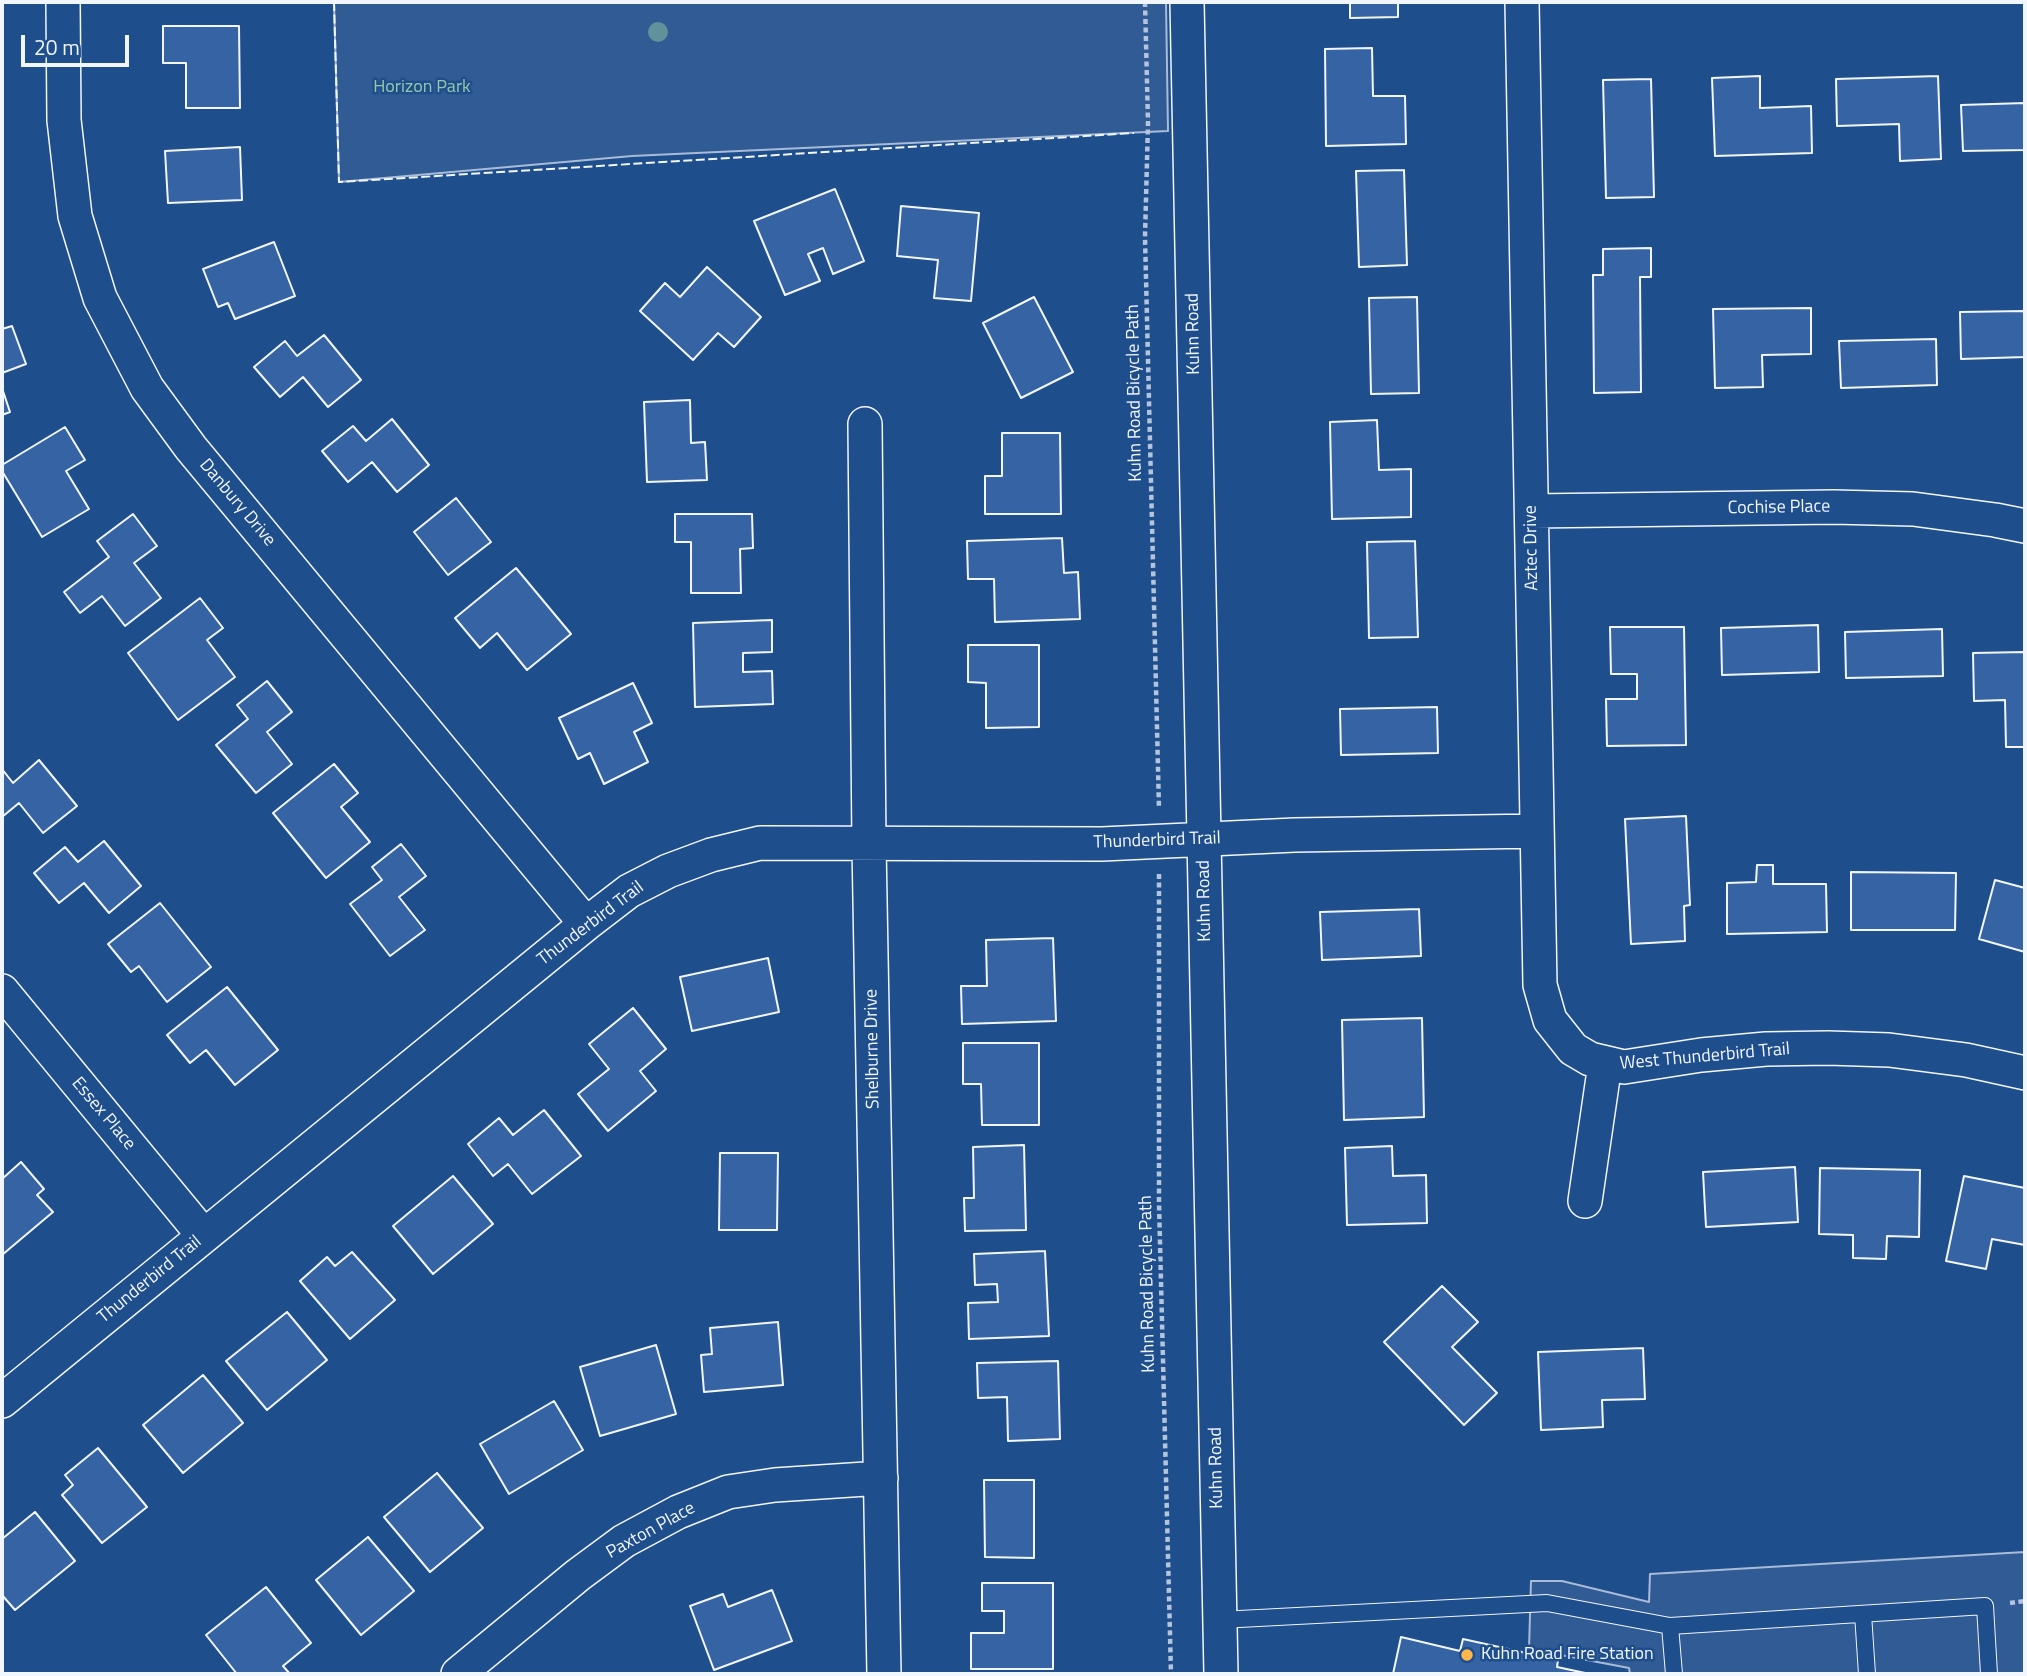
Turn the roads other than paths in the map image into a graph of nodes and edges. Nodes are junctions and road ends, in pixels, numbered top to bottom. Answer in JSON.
{"nodes":[{"id":1,"x":63,"y":2,"type":"edge"},
{"id":2,"x":1187,"y":2,"type":"edge"},
{"id":3,"x":1522,"y":2,"type":"edge"},
{"id":4,"x":865,"y":425,"type":"dead end"},
{"id":5,"x":1532,"y":511,"type":"junction"},
{"id":6,"x":2025,"y":526,"type":"edge"},
{"id":7,"x":1537,"y":831,"type":"junction"},
{"id":8,"x":1204,"y":839,"type":"junction"},
{"id":9,"x":869,"y":845,"type":"junction"},
{"id":10,"x":586,"y":924,"type":"junction"},
{"id":11,"x":2,"y":991,"type":"edge"},
{"id":12,"x":1605,"y":1064,"type":"junction"},
{"id":13,"x":2025,"y":1073,"type":"edge"},
{"id":14,"x":1585,"y":1201,"type":"dead end"},
{"id":15,"x":204,"y":1236,"type":"junction"},
{"id":16,"x":2,"y":1401,"type":"edge"},
{"id":17,"x":881,"y":1478,"type":"junction"},
{"id":18,"x":1863,"y":1614,"type":"junction"},
{"id":19,"x":1220,"y":1620,"type":"junction"},
{"id":20,"x":1670,"y":1626,"type":"junction"},
{"id":21,"x":458,"y":1674,"type":"edge"},
{"id":22,"x":884,"y":1674,"type":"edge"},
{"id":23,"x":1221,"y":1674,"type":"edge"},
{"id":24,"x":1675,"y":1674,"type":"edge"},
{"id":25,"x":1867,"y":1674,"type":"edge"},
{"id":26,"x":1989,"y":1674,"type":"edge"}],
"edges":[{"from":1,"to":10,"type":"street","name":"Danbury Drive"},
{"from":2,"to":8,"type":"street","name":"Kuhn Road"},
{"from":3,"to":5,"type":"street","name":"Aztec Drive"},
{"from":4,"to":9,"type":"street","name":"Shelburne Drive"},
{"from":5,"to":6,"type":"street","name":"Cochise Place"},
{"from":5,"to":7,"type":"street","name":"Aztec Drive"},
{"from":7,"to":8,"type":"street","name":"Thunderbird Trail"},
{"from":7,"to":12,"type":"street","name":"Aztec Drive"},
{"from":8,"to":9,"type":"street","name":"Thunderbird Trail"},
{"from":8,"to":19,"type":"street","name":"Kuhn Road"},
{"from":9,"to":10,"type":"street","name":"Thunderbird Trail"},
{"from":9,"to":17,"type":"street","name":"Shelburne Drive"},
{"from":10,"to":15,"type":"street","name":"Thunderbird Trail"},
{"from":11,"to":15,"type":"street","name":"Essex Place"},
{"from":12,"to":13,"type":"street","name":"West Thunderbird Trail"},
{"from":12,"to":14,"type":"street","name":"West Thunderbird Trail"},
{"from":15,"to":16,"type":"street","name":"Thunderbird Trail"},
{"from":17,"to":21,"type":"street","name":"Paxton Place"},
{"from":17,"to":22,"type":"street","name":"Shelburne Drive"},
{"from":18,"to":20,"type":"lane"},
{"from":18,"to":25,"type":"lane"},
{"from":18,"to":26,"type":"lane"},
{"from":19,"to":20,"type":"lane"},
{"from":19,"to":23,"type":"street","name":"Kuhn Road"},
{"from":20,"to":24,"type":"lane"}]}
